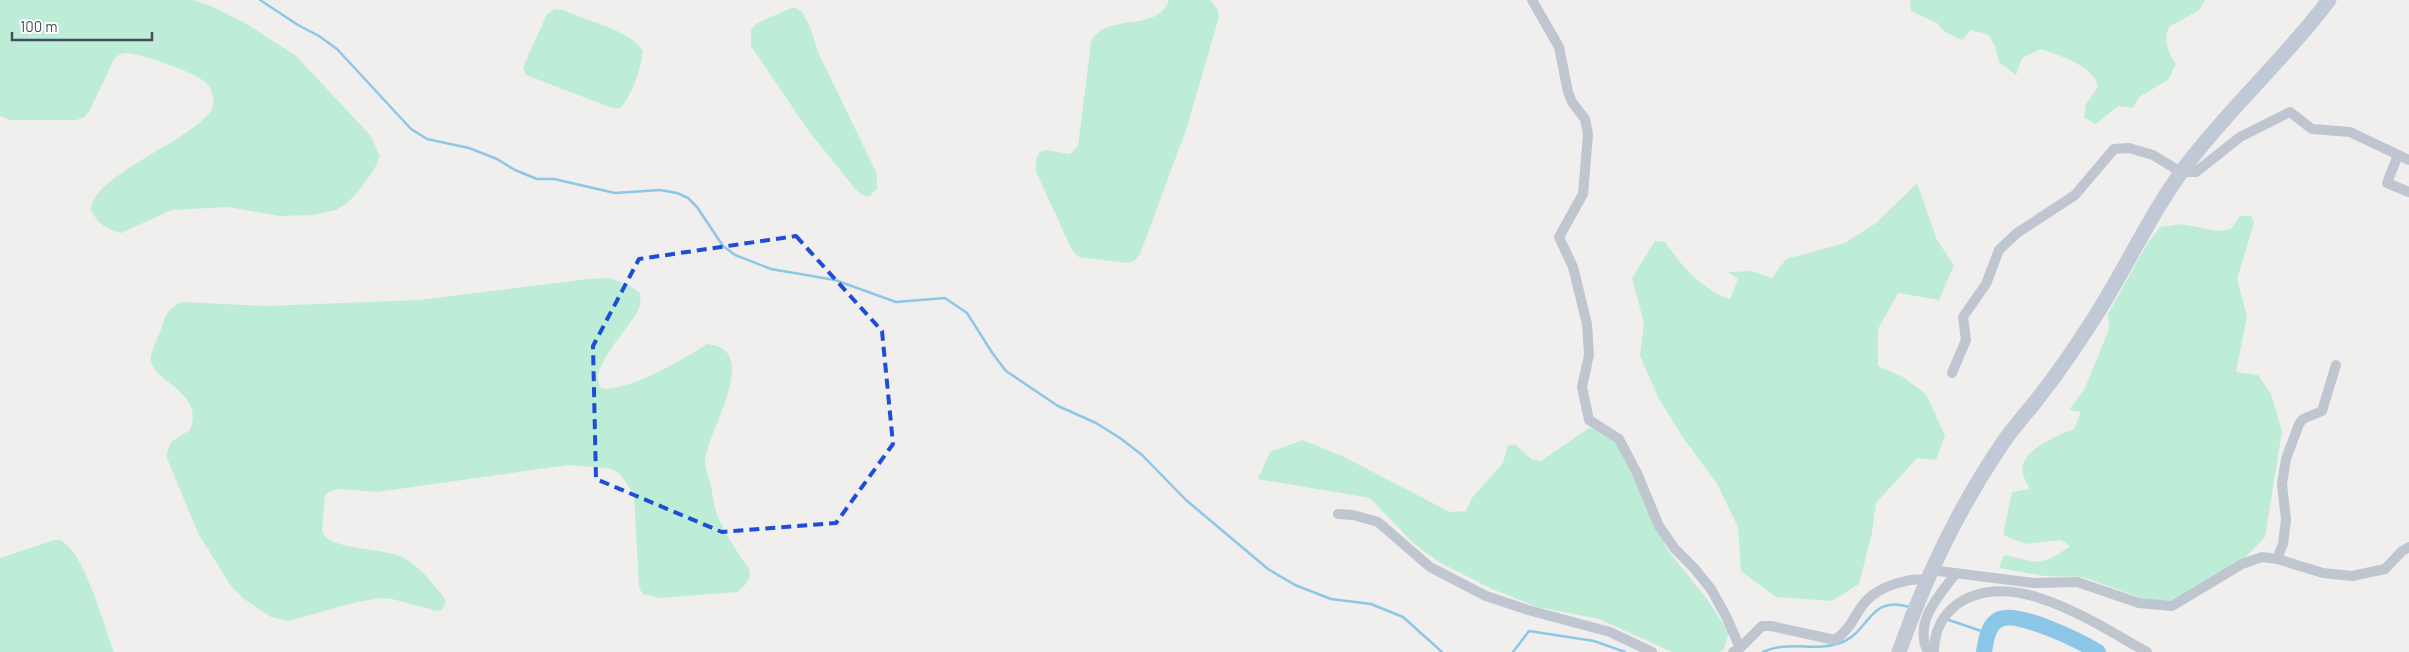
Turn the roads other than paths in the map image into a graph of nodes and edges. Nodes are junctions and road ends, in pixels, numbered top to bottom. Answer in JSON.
{"nodes":[{"id":1,"x":1532,"y":0,"type":"edge"},
{"id":2,"x":2329,"y":0,"type":"edge"},
{"id":3,"x":2398,"y":155,"type":"junction"},
{"id":4,"x":2409,"y":160,"type":"edge"},
{"id":5,"x":2181,"y":172,"type":"junction"},
{"id":6,"x":2409,"y":192,"type":"edge"},
{"id":7,"x":2336,"y":365,"type":"dead end"},
{"id":8,"x":1952,"y":373,"type":"dead end"},
{"id":9,"x":1338,"y":514,"type":"dead end"},
{"id":10,"x":2409,"y":547,"type":"edge"},
{"id":11,"x":2278,"y":559,"type":"junction"},
{"id":12,"x":1956,"y":573,"type":"junction"},
{"id":13,"x":1928,"y":575,"type":"junction"},
{"id":14,"x":1737,"y":650,"type":"edge"},
{"id":15,"x":1652,"y":652,"type":"edge"},
{"id":16,"x":1899,"y":652,"type":"edge"},
{"id":17,"x":1928,"y":652,"type":"edge"},
{"id":18,"x":1934,"y":652,"type":"edge"},
{"id":19,"x":2147,"y":652,"type":"edge"}],
"edges":[{"from":1,"to":14,"type":"street"},
{"from":2,"to":5,"type":"street"},
{"from":3,"to":4,"type":"street"},
{"from":3,"to":5,"type":"street"},
{"from":3,"to":6,"type":"street"},
{"from":5,"to":8,"type":"street"},
{"from":5,"to":13,"type":"street"},
{"from":7,"to":11,"type":"street"},
{"from":9,"to":15,"type":"street"},
{"from":10,"to":11,"type":"street"},
{"from":11,"to":12,"type":"street"},
{"from":12,"to":13,"type":"street"},
{"from":12,"to":17,"type":"street"},
{"from":13,"to":14,"type":"street"},
{"from":13,"to":16,"type":"street"},
{"from":18,"to":19,"type":"street"}]}
